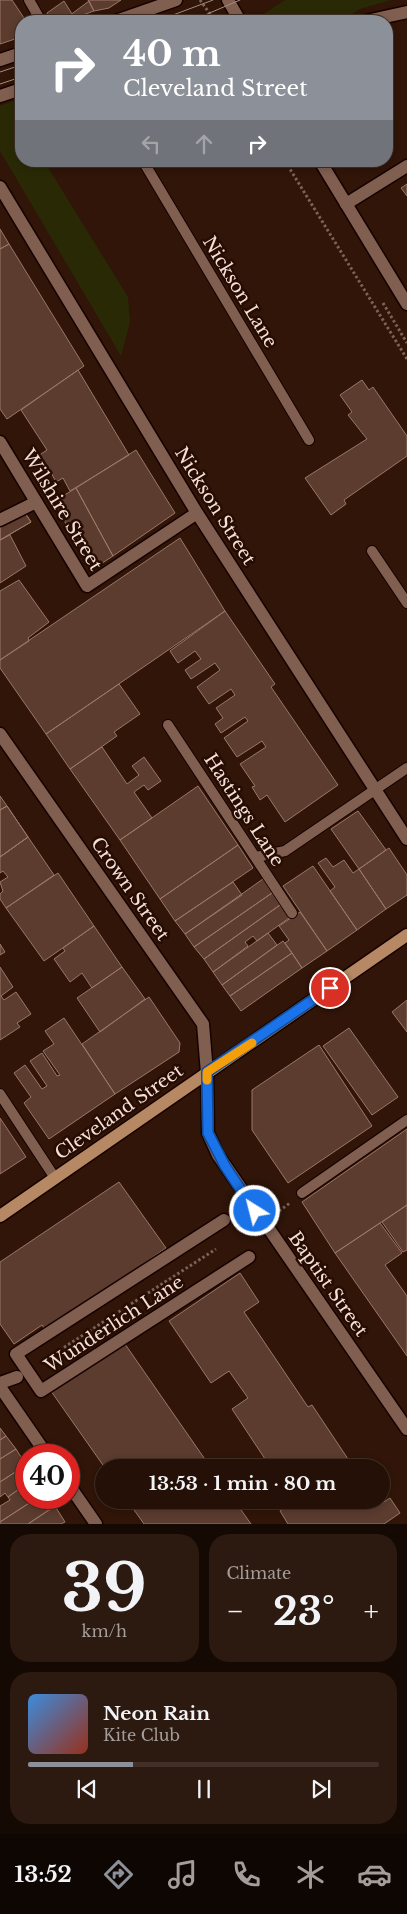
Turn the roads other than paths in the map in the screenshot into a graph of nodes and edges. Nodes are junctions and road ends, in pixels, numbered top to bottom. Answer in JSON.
{"nodes":[{"id":1,"x":29,"y":0,"type":"edge"},
{"id":2,"x":176,"y":0,"type":"edge"},
{"id":3,"x":228,"y":0,"type":"edge"},
{"id":4,"x":407,"y":12,"type":"edge"},
{"id":5,"x":38,"y":15,"type":"edge"},
{"id":6,"x":133,"y":15,"type":"edge"},
{"id":7,"x":235,"y":15,"type":"edge"},
{"id":8,"x":393,"y":15,"type":"edge"},
{"id":9,"x":15,"y":55,"type":"edge"},
{"id":10,"x":0,"y":60,"type":"edge"},
{"id":11,"x":15,"y":91,"type":"edge"},
{"id":12,"x":0,"y":96,"type":"edge"},
{"id":13,"x":407,"y":166,"type":"edge"},
{"id":14,"x":147,"y":167,"type":"edge"},
{"id":15,"x":324,"y":167,"type":"edge"},
{"id":16,"x":0,"y":187,"type":"edge"},
{"id":17,"x":346,"y":204,"type":"junction"},
{"id":18,"x":407,"y":304,"type":"edge"},
{"id":19,"x":310,"y":440,"type":"dead end"},
{"id":20,"x":0,"y":442,"type":"edge"},
{"id":21,"x":36,"y":502,"type":"junction"},
{"id":22,"x":197,"y":513,"type":"junction"},
{"id":23,"x":0,"y":520,"type":"edge"},
{"id":24,"x":372,"y":551,"type":"dead end"},
{"id":25,"x":407,"y":603,"type":"edge"},
{"id":26,"x":168,"y":725,"type":"dead end"},
{"id":27,"x":0,"y":734,"type":"edge"},
{"id":28,"x":407,"y":768,"type":"edge"},
{"id":29,"x":374,"y":790,"type":"junction"},
{"id":30,"x":407,"y":839,"type":"edge"},
{"id":31,"x":256,"y":857,"type":"junction"},
{"id":32,"x":292,"y":913,"type":"dead end"},
{"id":33,"x":407,"y":936,"type":"edge"},
{"id":34,"x":207,"y":1072,"type":"junction"},
{"id":35,"x":0,"y":1094,"type":"edge"},
{"id":36,"x":407,"y":1120,"type":"edge"},
{"id":37,"x":55,"y":1178,"type":"junction"},
{"id":38,"x":302,"y":1194,"type":"road end"},
{"id":39,"x":0,"y":1216,"type":"edge"},
{"id":40,"x":224,"y":1220,"type":"dead end"},
{"id":41,"x":249,"y":1257,"type":"dead end"},
{"id":42,"x":17,"y":1377,"type":"dead end"},
{"id":43,"x":0,"y":1385,"type":"edge"},
{"id":44,"x":407,"y":1429,"type":"edge"},
{"id":45,"x":40,"y":1444,"type":"edge"},
{"id":46,"x":80,"y":1501,"type":"edge"},
{"id":47,"x":96,"y":1524,"type":"edge"}],
"edges":[{"from":1,"to":5,"type":"lane"},
{"from":2,"to":6,"type":"street"},
{"from":3,"to":7,"type":"street"},
{"from":4,"to":8,"type":"street"},
{"from":9,"to":10,"type":"street"},
{"from":11,"to":12,"type":"street"},
{"from":13,"to":17,"type":"street"},
{"from":14,"to":19,"type":"lane","name":"Nickson Lane"},
{"from":15,"to":17,"type":"street"},
{"from":16,"to":22,"type":"street","name":"Nickson Street"},
{"from":17,"to":18,"type":"street"},
{"from":20,"to":21,"type":"street","name":"Wilshire Street"},
{"from":21,"to":22,"type":"street","name":"Wilshire Street"},
{"from":21,"to":23,"type":"street"},
{"from":22,"to":29,"type":"street","name":"Nickson Street"},
{"from":24,"to":25,"type":"lane"},
{"from":26,"to":31,"type":"lane","name":"Hastings Lane"},
{"from":27,"to":34,"type":"street","name":"Crown Street"},
{"from":28,"to":29,"type":"lane"},
{"from":29,"to":30,"type":"street","name":"Nickson Street"},
{"from":29,"to":31,"type":"lane"},
{"from":31,"to":32,"type":"lane","name":"Hastings Lane"},
{"from":33,"to":34,"type":"main road","name":"Cleveland Street"},
{"from":34,"to":37,"type":"main road","name":"Cleveland Street"},
{"from":34,"to":44,"type":"street","name":"Baptist Street"},
{"from":35,"to":37,"type":"lane"},
{"from":36,"to":38,"type":"lane"},
{"from":37,"to":39,"type":"main road","name":"Cleveland Street"},
{"from":40,"to":41,"type":"street","name":"Wunderlich Lane"},
{"from":42,"to":43,"type":"street"},
{"from":43,"to":45,"type":"street"},
{"from":46,"to":47,"type":"street"}]}
